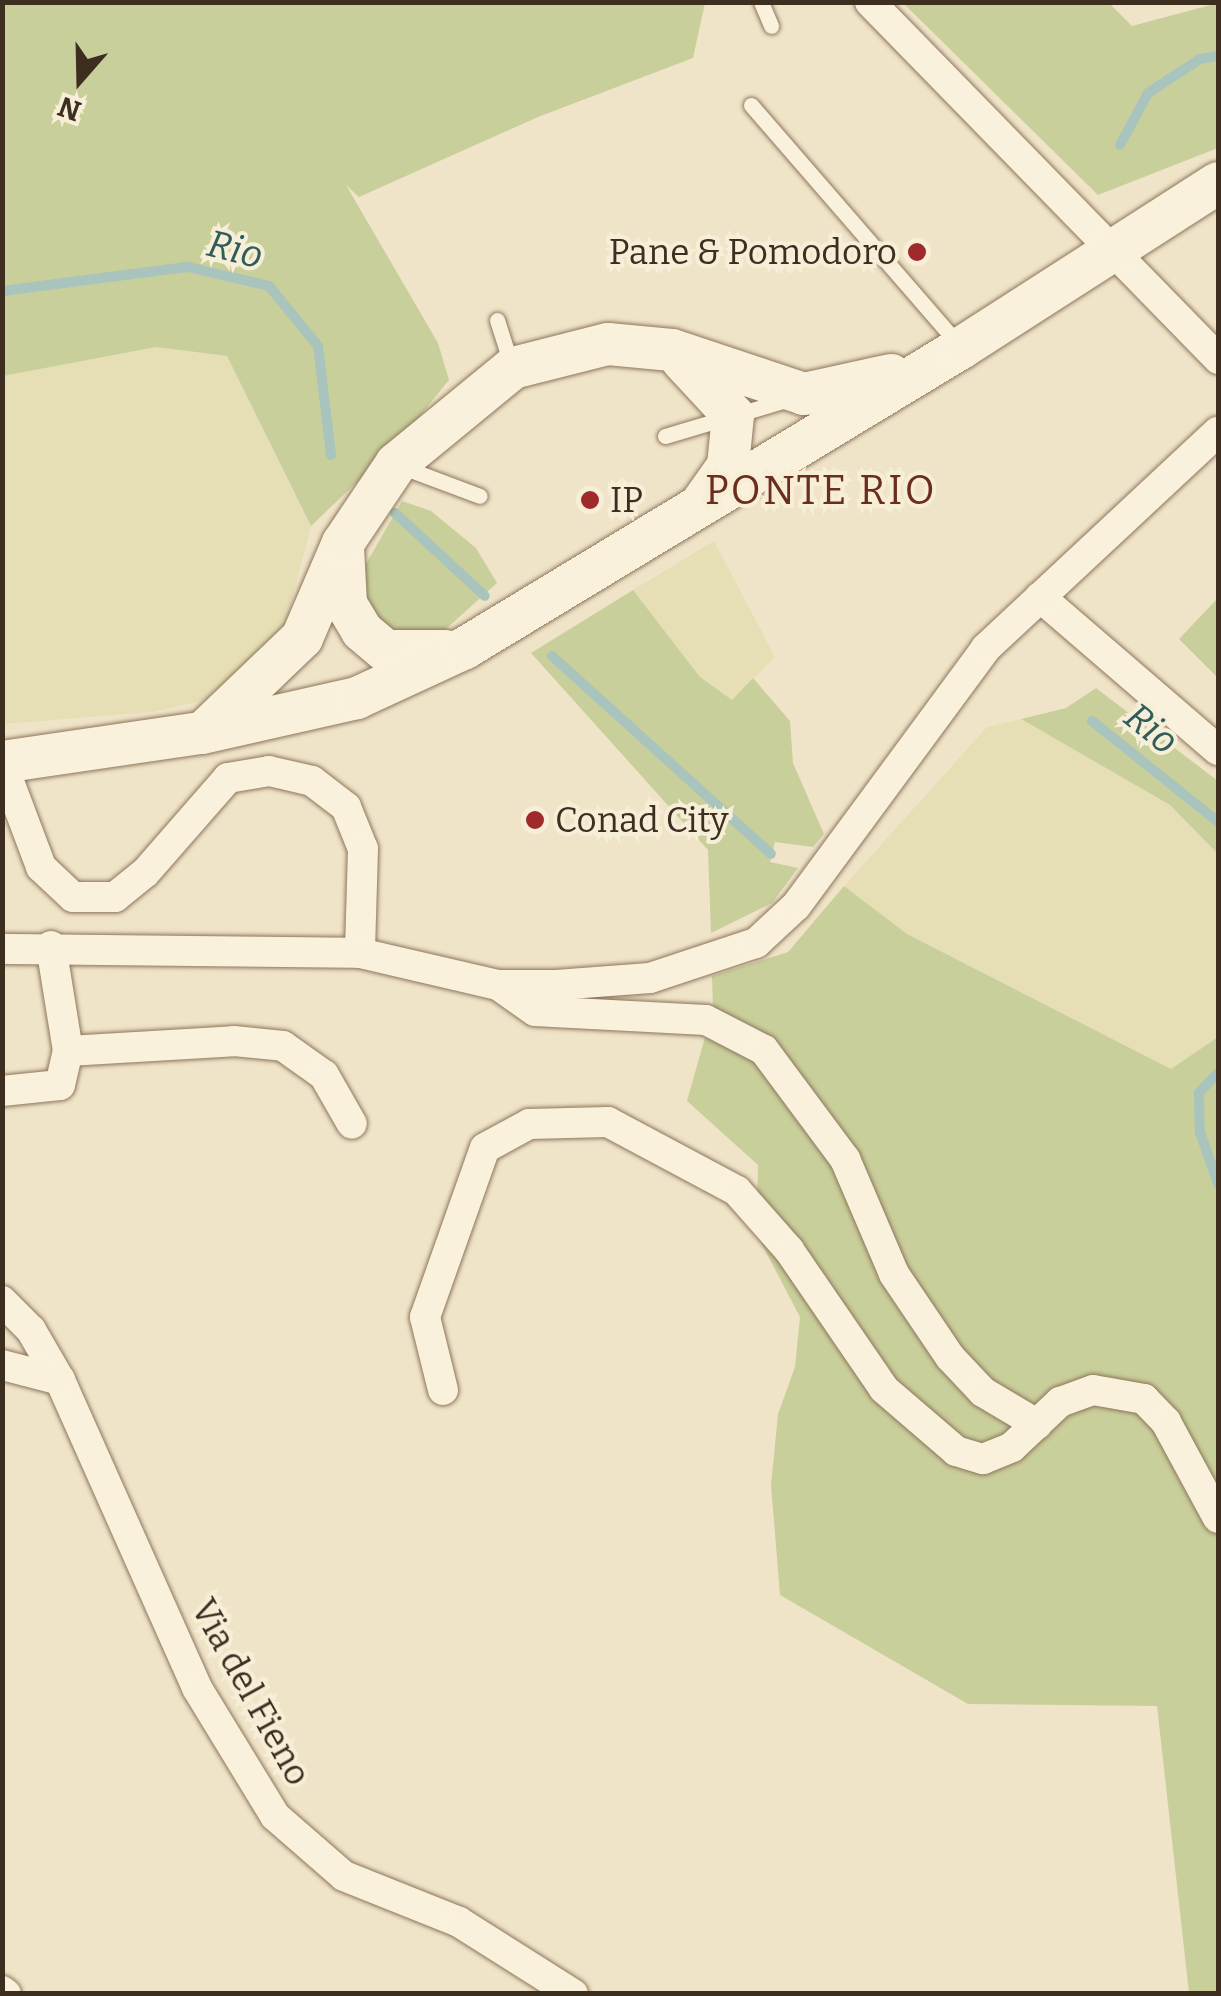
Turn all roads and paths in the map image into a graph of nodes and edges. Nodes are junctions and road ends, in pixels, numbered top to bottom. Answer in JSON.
{"nodes":[{"id":1,"x":760,"y":2,"type":"edge"},
{"id":2,"x":870,"y":2,"type":"edge"},
{"id":3,"x":771,"y":26,"type":"dead end"},
{"id":4,"x":751,"y":105,"type":"dead end"},
{"id":5,"x":1218,"y":183,"type":"edge"},
{"id":6,"x":1107,"y":252,"type":"junction"},
{"id":7,"x":497,"y":320,"type":"dead end"},
{"id":8,"x":962,"y":348,"type":"junction"},
{"id":9,"x":672,"y":350,"type":"junction"},
{"id":10,"x":1218,"y":360,"type":"edge"},
{"id":11,"x":512,"y":368,"type":"junction"},
{"id":12,"x":804,"y":394,"type":"junction"},
{"id":13,"x":733,"y":416,"type":"junction"},
{"id":14,"x":1218,"y":432,"type":"edge"},
{"id":15,"x":665,"y":436,"type":"dead end"},
{"id":16,"x":396,"y":464,"type":"junction"},
{"id":17,"x":480,"y":496,"type":"dead end"},
{"id":18,"x":695,"y":512,"type":"junction"},
{"id":19,"x":343,"y":543,"type":"junction"},
{"id":20,"x":1040,"y":597,"type":"junction"},
{"id":21,"x":302,"y":638,"type":"junction"},
{"id":22,"x":465,"y":648,"type":"junction"},
{"id":23,"x":357,"y":698,"type":"junction"},
{"id":24,"x":202,"y":734,"type":"junction"},
{"id":25,"x":1218,"y":750,"type":"edge"},
{"id":26,"x":2,"y":762,"type":"edge"},
{"id":27,"x":50,"y":946,"type":"junction"},
{"id":28,"x":2,"y":949,"type":"edge"},
{"id":29,"x":360,"y":953,"type":"junction"},
{"id":30,"x":498,"y":985,"type":"junction"},
{"id":31,"x":68,"y":1050,"type":"junction"},
{"id":32,"x":2,"y":1091,"type":"edge"},
{"id":33,"x":352,"y":1124,"type":"dead end"},
{"id":34,"x":2,"y":1301,"type":"edge"},
{"id":35,"x":2,"y":1366,"type":"edge"},
{"id":36,"x":60,"y":1380,"type":"junction"},
{"id":37,"x":444,"y":1390,"type":"dead end"},
{"id":38,"x":1037,"y":1424,"type":"junction"},
{"id":39,"x":1218,"y":1518,"type":"edge"},
{"id":40,"x":565,"y":1992,"type":"edge"}],
"edges":[{"from":1,"to":3,"type":"lane"},
{"from":2,"to":6,"type":"street"},
{"from":4,"to":8,"type":"lane"},
{"from":5,"to":6,"type":"main road"},
{"from":6,"to":8,"type":"main road"},
{"from":6,"to":10,"type":"street"},
{"from":7,"to":11,"type":"lane"},
{"from":8,"to":12,"type":"main road"},
{"from":8,"to":18,"type":"main road"},
{"from":9,"to":11,"type":"main road"},
{"from":9,"to":12,"type":"main road"},
{"from":9,"to":13,"type":"main road"},
{"from":11,"to":16,"type":"main road"},
{"from":12,"to":13,"type":"lane"},
{"from":13,"to":15,"type":"lane"},
{"from":13,"to":18,"type":"main road"},
{"from":14,"to":20,"type":"street"},
{"from":16,"to":17,"type":"lane"},
{"from":16,"to":19,"type":"main road"},
{"from":18,"to":22,"type":"main road"},
{"from":19,"to":21,"type":"main road"},
{"from":19,"to":22,"type":"main road"},
{"from":20,"to":25,"type":"street"},
{"from":20,"to":30,"type":"street"},
{"from":21,"to":23,"type":"main road"},
{"from":21,"to":24,"type":"main road"},
{"from":22,"to":23,"type":"main road"},
{"from":23,"to":24,"type":"main road"},
{"from":24,"to":26,"type":"main road"},
{"from":26,"to":29,"type":"street"},
{"from":27,"to":28,"type":"street"},
{"from":27,"to":29,"type":"street"},
{"from":27,"to":31,"type":"street"},
{"from":29,"to":30,"type":"street"},
{"from":30,"to":38,"type":"street"},
{"from":31,"to":32,"type":"street"},
{"from":31,"to":33,"type":"street"},
{"from":34,"to":36,"type":"street","name":"Via del Fieno"},
{"from":35,"to":36,"type":"street"},
{"from":36,"to":40,"type":"street","name":"Via del Fieno"},
{"from":37,"to":38,"type":"street"},
{"from":38,"to":39,"type":"street"}]}
